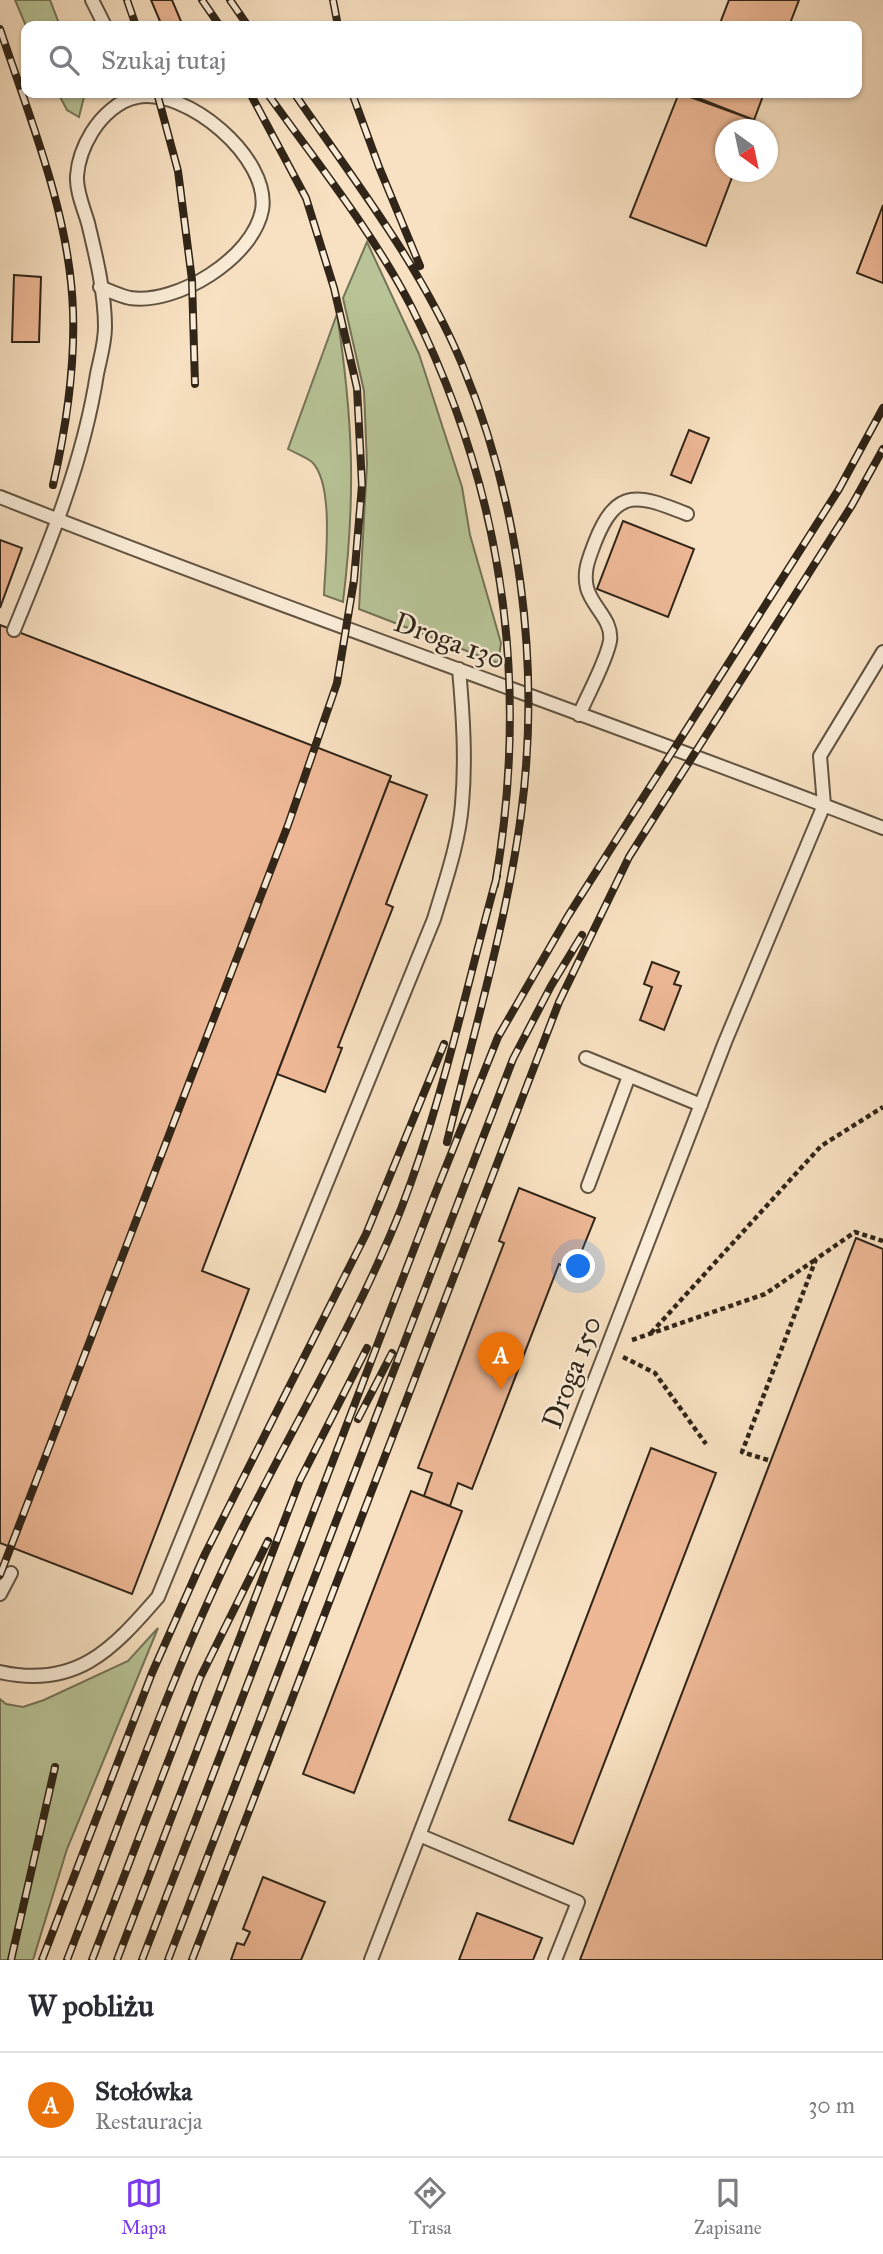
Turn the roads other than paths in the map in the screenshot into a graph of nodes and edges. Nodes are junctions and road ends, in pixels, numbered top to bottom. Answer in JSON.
{"nodes":[{"id":1,"x":92,"y":0,"type":"edge"},
{"id":2,"x":102,"y":21,"type":"edge"},
{"id":3,"x":131,"y":98,"type":"edge"},
{"id":4,"x":157,"y":98,"type":"edge"},
{"id":5,"x":100,"y":288,"type":"junction"},
{"id":6,"x":0,"y":497,"type":"edge"},
{"id":7,"x":687,"y":514,"type":"dead end"},
{"id":8,"x":59,"y":520,"type":"junction"},
{"id":9,"x":13,"y":631,"type":"dead end"},
{"id":10,"x":883,"y":652,"type":"edge"},
{"id":11,"x":459,"y":669,"type":"junction"},
{"id":12,"x":579,"y":715,"type":"junction"},
{"id":13,"x":824,"y":805,"type":"junction"},
{"id":14,"x":883,"y":828,"type":"edge"},
{"id":15,"x":586,"y":1058,"type":"dead end"},
{"id":16,"x":629,"y":1076,"type":"junction"},
{"id":17,"x":701,"y":1105,"type":"junction"},
{"id":18,"x":588,"y":1186,"type":"dead end"},
{"id":19,"x":11,"y":1573,"type":"dead end"},
{"id":20,"x":0,"y":1594,"type":"edge"},
{"id":21,"x":0,"y":1672,"type":"edge"},
{"id":22,"x":419,"y":1835,"type":"junction"},
{"id":23,"x":371,"y":1960,"type":"edge"},
{"id":24,"x":555,"y":1960,"type":"edge"}],
"edges":[{"from":1,"to":2,"type":"lane"},
{"from":3,"to":5,"type":"lane"},
{"from":4,"to":5,"type":"lane"},
{"from":5,"to":8,"type":"lane"},
{"from":6,"to":8,"type":"lane","name":"Droga 130"},
{"from":7,"to":12,"type":"lane"},
{"from":8,"to":9,"type":"lane"},
{"from":8,"to":11,"type":"lane","name":"Droga 130"},
{"from":10,"to":13,"type":"lane"},
{"from":11,"to":12,"type":"lane","name":"Droga 130"},
{"from":11,"to":21,"type":"lane"},
{"from":12,"to":13,"type":"lane","name":"Droga 130"},
{"from":13,"to":14,"type":"lane","name":"Droga 130"},
{"from":13,"to":17,"type":"lane","name":"Droga 150"},
{"from":15,"to":16,"type":"lane"},
{"from":16,"to":17,"type":"lane"},
{"from":16,"to":18,"type":"lane"},
{"from":17,"to":22,"type":"lane","name":"Droga 150"},
{"from":19,"to":20,"type":"lane"},
{"from":22,"to":23,"type":"lane","name":"Droga 150"},
{"from":22,"to":24,"type":"lane"}]}
